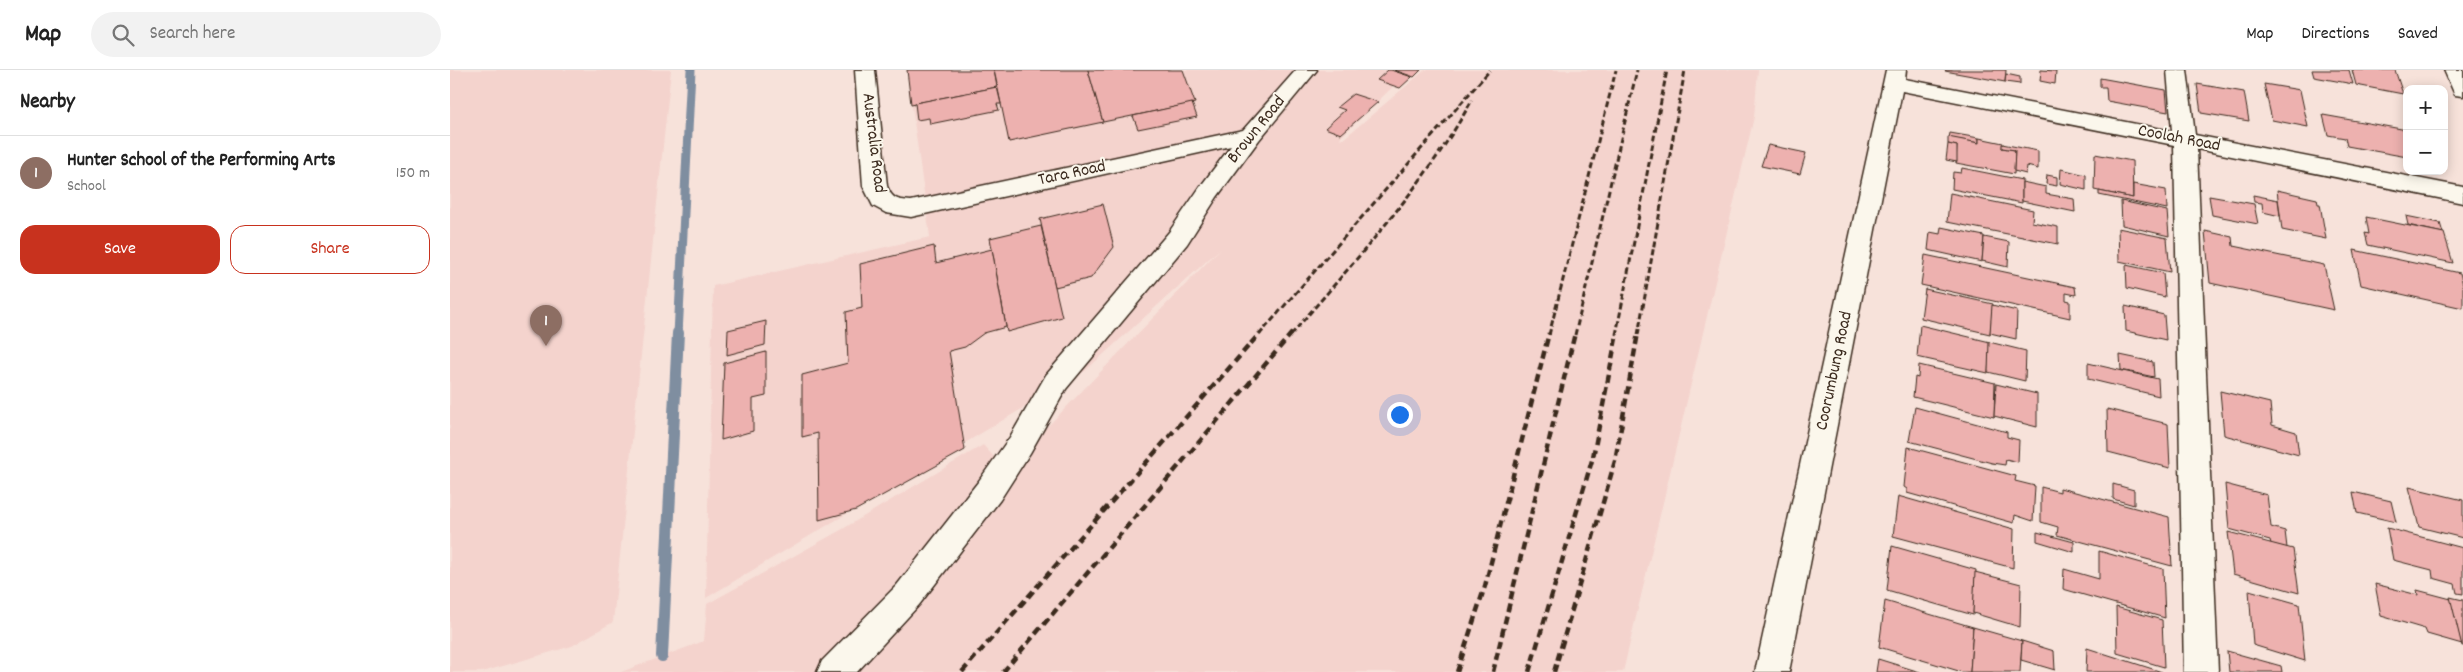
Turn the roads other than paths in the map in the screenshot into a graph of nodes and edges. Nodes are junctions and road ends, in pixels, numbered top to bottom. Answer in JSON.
{"nodes":[{"id":1,"x":865,"y":70,"type":"edge"},
{"id":2,"x":1307,"y":70,"type":"edge"},
{"id":3,"x":2177,"y":70,"type":"edge"},
{"id":4,"x":2454,"y":70,"type":"edge"},
{"id":5,"x":1895,"y":77,"type":"edge"},
{"id":6,"x":2463,"y":90,"type":"edge"},
{"id":7,"x":1251,"y":135,"type":"junction"},
{"id":8,"x":2183,"y":140,"type":"junction"},
{"id":9,"x":2463,"y":194,"type":"edge"},
{"id":10,"x":894,"y":208,"type":"joint"},
{"id":11,"x":834,"y":672,"type":"edge"},
{"id":12,"x":1772,"y":672,"type":"edge"},
{"id":13,"x":2201,"y":672,"type":"edge"}],
"edges":[{"from":1,"to":10,"type":"street","name":"Australia Road"},
{"from":2,"to":7,"type":"street","name":"Brown Road"},
{"from":3,"to":8,"type":"street"},
{"from":4,"to":6,"type":"street"},
{"from":5,"to":8,"type":"street","name":"Coolah Road"},
{"from":5,"to":12,"type":"street","name":"Coorumbung Road"},
{"from":7,"to":10,"type":"street","name":"Tara Road"},
{"from":7,"to":11,"type":"street","name":"Brown Road"},
{"from":8,"to":9,"type":"street","name":"Coolah Road"},
{"from":8,"to":13,"type":"street"}]}
